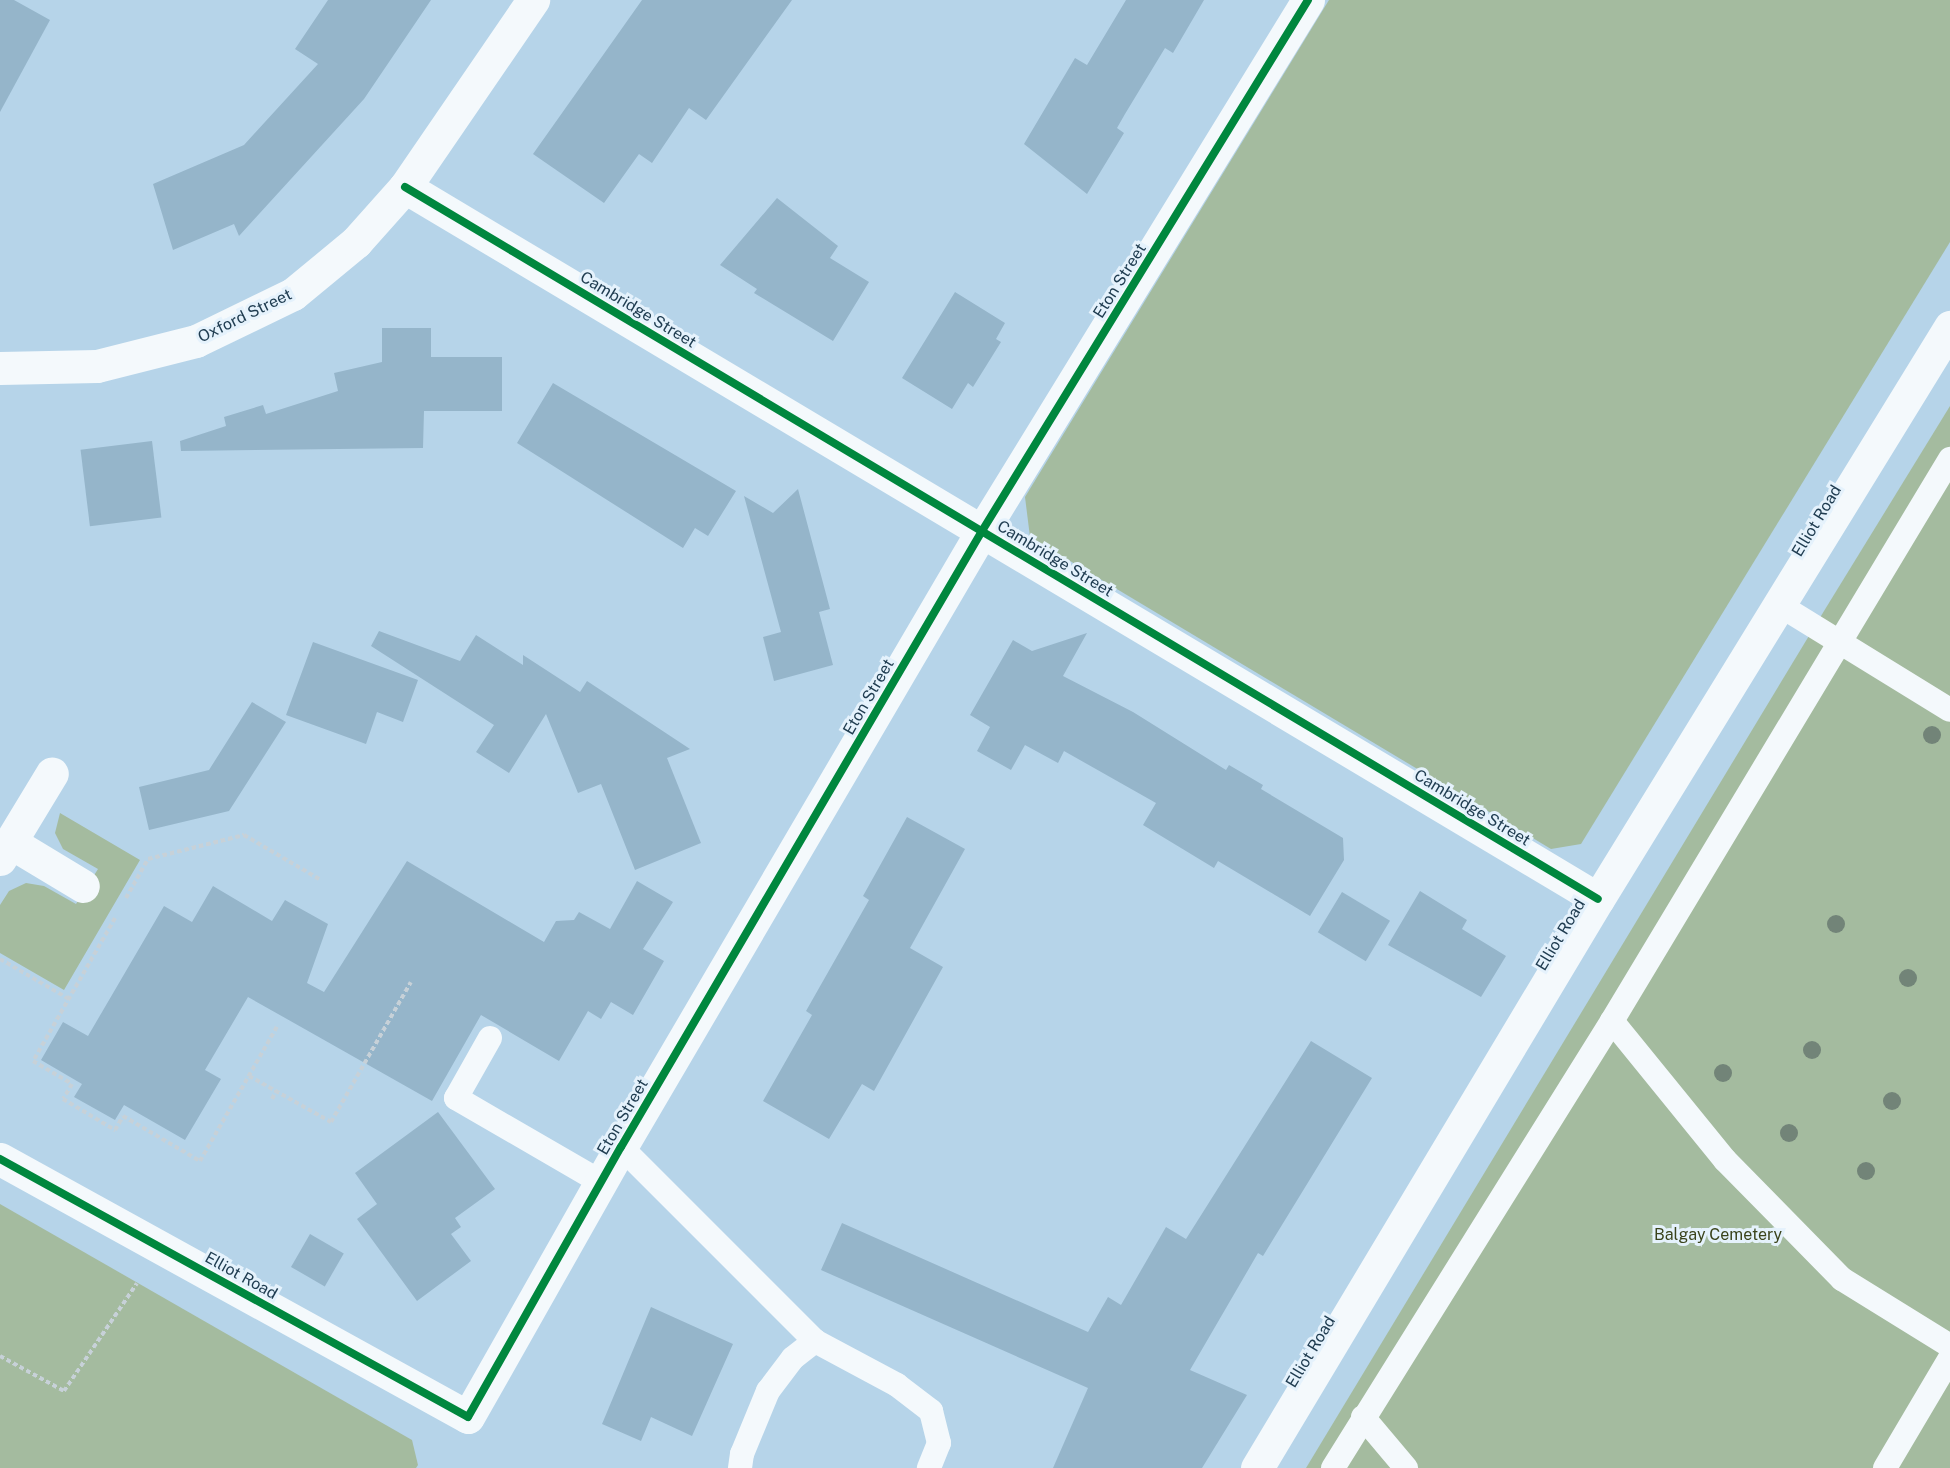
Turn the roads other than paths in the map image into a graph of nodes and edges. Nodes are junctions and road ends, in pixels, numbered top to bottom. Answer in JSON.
{"nodes":[{"id":1,"x":533,"y":0,"type":"edge"},
{"id":2,"x":1308,"y":0,"type":"edge"},
{"id":3,"x":405,"y":187,"type":"junction"},
{"id":4,"x":1950,"y":327,"type":"edge"},
{"id":5,"x":0,"y":368,"type":"edge"},
{"id":6,"x":1950,"y":459,"type":"edge"},
{"id":7,"x":982,"y":531,"type":"junction"},
{"id":8,"x":1781,"y":606,"type":"junction"},
{"id":9,"x":1839,"y":641,"type":"junction"},
{"id":10,"x":1950,"y":710,"type":"edge"},
{"id":11,"x":52,"y":773,"type":"dead end"},
{"id":12,"x":5,"y":851,"type":"edge"},
{"id":13,"x":83,"y":886,"type":"dead end"},
{"id":14,"x":1598,"y":899,"type":"junction"},
{"id":15,"x":1612,"y":1021,"type":"junction"},
{"id":16,"x":490,"y":1038,"type":"dead end"},
{"id":17,"x":621,"y":1147,"type":"junction"},
{"id":18,"x":0,"y":1159,"type":"edge"},
{"id":19,"x":601,"y":1182,"type":"junction"},
{"id":20,"x":815,"y":1341,"type":"junction"},
{"id":21,"x":1950,"y":1346,"type":"edge"},
{"id":22,"x":1950,"y":1358,"type":"edge"},
{"id":23,"x":468,"y":1417,"type":"joint"},
{"id":24,"x":1363,"y":1417,"type":"junction"},
{"id":25,"x":740,"y":1468,"type":"edge"},
{"id":26,"x":929,"y":1468,"type":"edge"},
{"id":27,"x":1257,"y":1468,"type":"edge"},
{"id":28,"x":1333,"y":1468,"type":"edge"},
{"id":29,"x":1406,"y":1468,"type":"edge"},
{"id":30,"x":1885,"y":1468,"type":"edge"}],
"edges":[{"from":1,"to":3,"type":"street","name":"Oxford Street"},
{"from":2,"to":7,"type":"street","name":"Eton Street"},
{"from":3,"to":5,"type":"street","name":"Oxford Street"},
{"from":3,"to":7,"type":"street","name":"Cambridge Street"},
{"from":4,"to":8,"type":"street","name":"Elliot Road"},
{"from":6,"to":9,"type":"lane"},
{"from":7,"to":14,"type":"street","name":"Cambridge Street"},
{"from":7,"to":17,"type":"street","name":"Eton Street"},
{"from":8,"to":9,"type":"lane"},
{"from":8,"to":14,"type":"street","name":"Elliot Road"},
{"from":9,"to":10,"type":"lane"},
{"from":9,"to":15,"type":"lane"},
{"from":11,"to":12,"type":"street"},
{"from":12,"to":13,"type":"street"},
{"from":14,"to":27,"type":"street","name":"Elliot Road"},
{"from":15,"to":21,"type":"lane"},
{"from":15,"to":24,"type":"lane"},
{"from":16,"to":19,"type":"lane"},
{"from":17,"to":19,"type":"street","name":"Eton Street"},
{"from":17,"to":20,"type":"lane"},
{"from":18,"to":23,"type":"street","name":"Elliot Road"},
{"from":19,"to":23,"type":"street","name":"Eton Street"},
{"from":20,"to":25,"type":"lane"},
{"from":20,"to":26,"type":"lane"},
{"from":22,"to":30,"type":"lane"},
{"from":24,"to":28,"type":"lane"},
{"from":24,"to":29,"type":"lane"}]}
